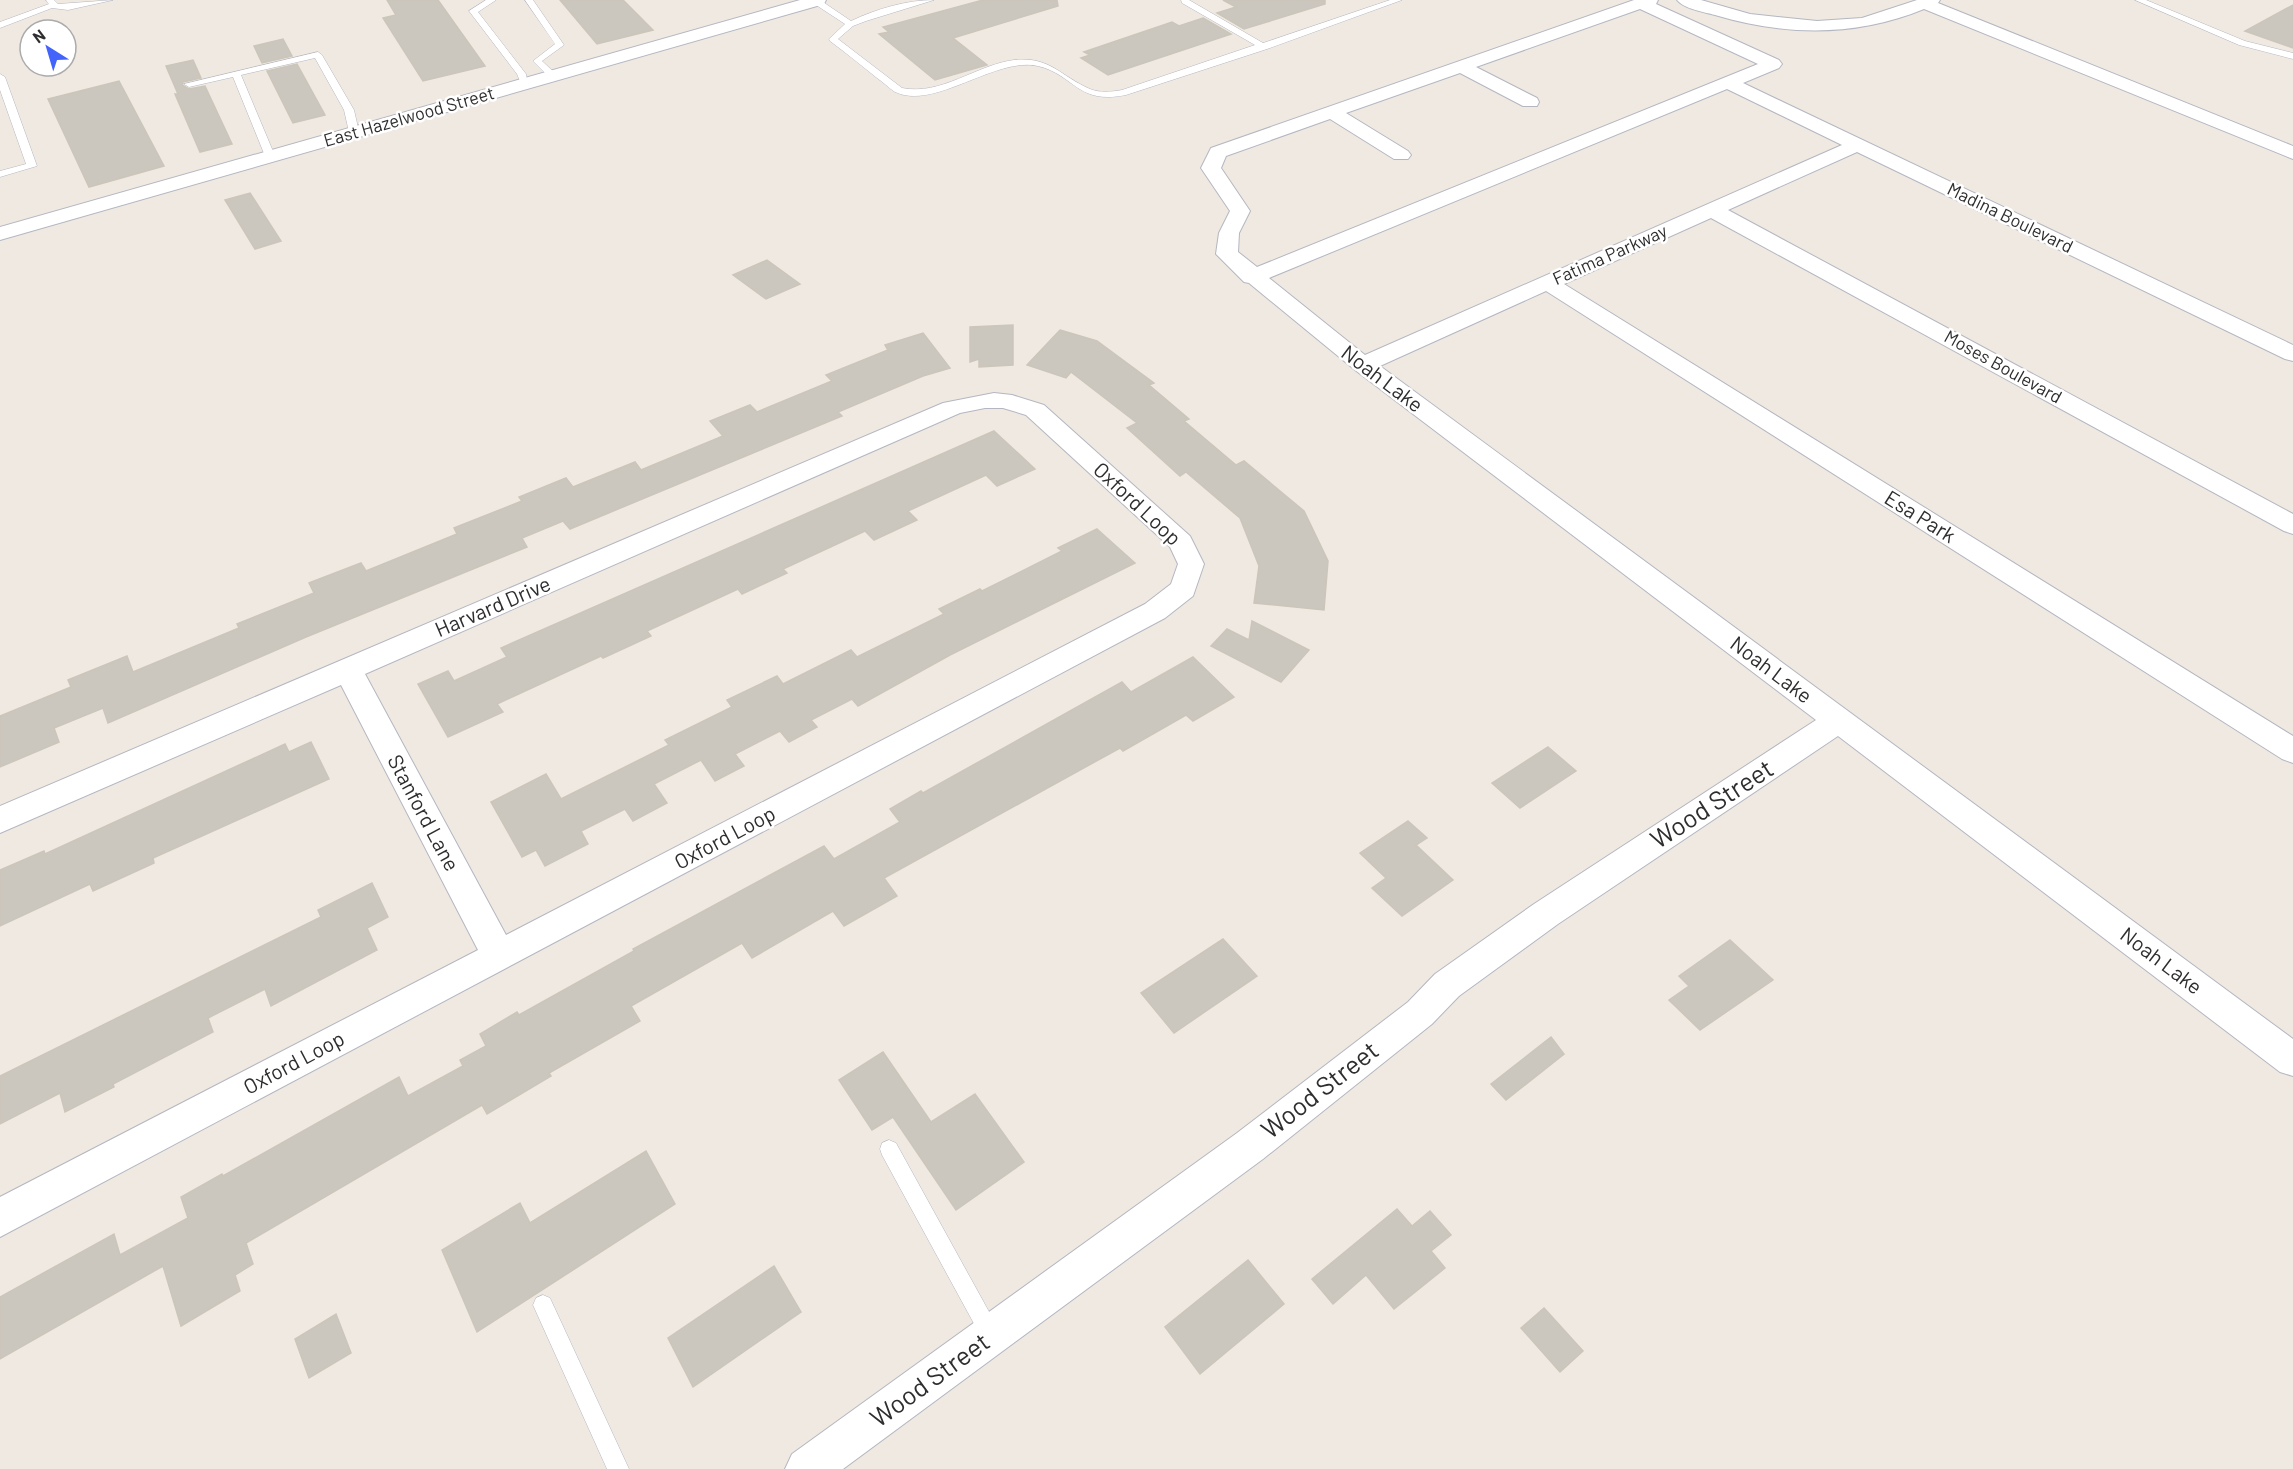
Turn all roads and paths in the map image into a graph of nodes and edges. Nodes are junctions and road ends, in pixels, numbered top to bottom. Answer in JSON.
{"nodes":[{"id":1,"x":110,"y":0,"type":"edge"},
{"id":2,"x":492,"y":0,"type":"edge"},
{"id":3,"x":529,"y":0,"type":"edge"},
{"id":4,"x":817,"y":0,"type":"edge"},
{"id":5,"x":930,"y":0,"type":"edge"},
{"id":6,"x":1398,"y":0,"type":"edge"},
{"id":7,"x":1685,"y":0,"type":"edge"},
{"id":8,"x":2139,"y":0,"type":"edge"},
{"id":9,"x":1645,"y":1,"type":"edge"},
{"id":10,"x":1185,"y":2,"type":"dead end"},
{"id":11,"x":1928,"y":2,"type":"edge"},
{"id":12,"x":52,"y":3,"type":"edge"},
{"id":13,"x":849,"y":23,"type":"junction"},
{"id":14,"x":0,"y":25,"type":"edge"},
{"id":15,"x":1264,"y":47,"type":"junction"},
{"id":16,"x":2293,"y":56,"type":"edge"},
{"id":17,"x":1460,"y":66,"type":"junction"},
{"id":18,"x":236,"y":74,"type":"junction"},
{"id":19,"x":553,"y":76,"type":"junction"},
{"id":20,"x":0,"y":77,"type":"edge"},
{"id":21,"x":1726,"y":82,"type":"junction"},
{"id":22,"x":189,"y":84,"type":"dead end"},
{"id":23,"x":525,"y":84,"type":"junction"},
{"id":24,"x":1530,"y":102,"type":"dead end"},
{"id":25,"x":1330,"y":111,"type":"junction"},
{"id":26,"x":354,"y":132,"type":"junction"},
{"id":27,"x":1857,"y":145,"type":"junction"},
{"id":28,"x":2293,"y":153,"type":"edge"},
{"id":29,"x":1401,"y":155,"type":"dead end"},
{"id":30,"x":270,"y":156,"type":"junction"},
{"id":31,"x":0,"y":174,"type":"edge"},
{"id":32,"x":1712,"y":210,"type":"junction"},
{"id":33,"x":0,"y":234,"type":"edge"},
{"id":34,"x":1252,"y":277,"type":"junction"},
{"id":35,"x":1548,"y":283,"type":"junction"},
{"id":36,"x":2293,"y":354,"type":"edge"},
{"id":37,"x":1364,"y":365,"type":"junction"},
{"id":38,"x":988,"y":399,"type":"joint"},
{"id":39,"x":2293,"y":525,"type":"edge"},
{"id":40,"x":348,"y":670,"type":"junction"},
{"id":41,"x":1839,"y":720,"type":"junction"},
{"id":42,"x":2293,"y":752,"type":"edge"},
{"id":43,"x":0,"y":820,"type":"edge"},
{"id":44,"x":498,"y":956,"type":"junction"},
{"id":45,"x":2293,"y":1060,"type":"edge"},
{"id":46,"x":889,"y":1149,"type":"dead end"},
{"id":47,"x":0,"y":1218,"type":"edge"},
{"id":48,"x":543,"y":1305,"type":"dead end"},
{"id":49,"x":991,"y":1335,"type":"junction"},
{"id":50,"x":618,"y":1469,"type":"edge"},
{"id":51,"x":807,"y":1469,"type":"edge"}],
"edges":[{"from":1,"to":12,"type":"lane"},
{"from":2,"to":23,"type":"lane"},
{"from":3,"to":19,"type":"lane"},
{"from":4,"to":13,"type":"lane"},
{"from":4,"to":19,"type":"street","name":"East Hazelwood Street"},
{"from":5,"to":13,"type":"lane"},
{"from":6,"to":15,"type":"lane"},
{"from":7,"to":11,"type":"street"},
{"from":8,"to":16,"type":"lane"},
{"from":9,"to":17,"type":"street"},
{"from":9,"to":21,"type":"street"},
{"from":10,"to":15,"type":"lane"},
{"from":11,"to":28,"type":"street"},
{"from":12,"to":14,"type":"lane"},
{"from":13,"to":15,"type":"lane"},
{"from":17,"to":24,"type":"street"},
{"from":17,"to":25,"type":"street"},
{"from":18,"to":22,"type":"lane"},
{"from":18,"to":26,"type":"lane"},
{"from":18,"to":30,"type":"lane"},
{"from":19,"to":23,"type":"street","name":"East Hazelwood Street"},
{"from":20,"to":31,"type":"lane"},
{"from":21,"to":27,"type":"street","name":"Madina Boulevard"},
{"from":21,"to":34,"type":"street"},
{"from":23,"to":26,"type":"street","name":"East Hazelwood Street"},
{"from":25,"to":29,"type":"street"},
{"from":25,"to":34,"type":"street","name":"Noah Lake"},
{"from":26,"to":30,"type":"street","name":"East Hazelwood Street"},
{"from":27,"to":32,"type":"street","name":"Fatima Parkway"},
{"from":27,"to":36,"type":"street","name":"Madina Boulevard"},
{"from":30,"to":33,"type":"street","name":"East Hazelwood Street"},
{"from":32,"to":35,"type":"street","name":"Fatima Parkway"},
{"from":32,"to":39,"type":"street","name":"Moses Boulevard"},
{"from":34,"to":37,"type":"street","name":"Noah Lake"},
{"from":35,"to":37,"type":"street","name":"Fatima Parkway"},
{"from":35,"to":42,"type":"street","name":"Esa Park"},
{"from":37,"to":41,"type":"street","name":"Noah Lake"},
{"from":38,"to":40,"type":"street","name":"Harvard Drive"},
{"from":38,"to":44,"type":"street","name":"Oxford Loop"},
{"from":40,"to":43,"type":"street","name":"Harvard Drive"},
{"from":40,"to":44,"type":"street","name":"Stanford Lane"},
{"from":41,"to":45,"type":"street","name":"Noah Lake"},
{"from":41,"to":49,"type":"street","name":"Wood Street"},
{"from":44,"to":47,"type":"street","name":"Oxford Loop"},
{"from":46,"to":49,"type":"lane"},
{"from":48,"to":50,"type":"lane"},
{"from":49,"to":51,"type":"street","name":"Wood Street"}]}
